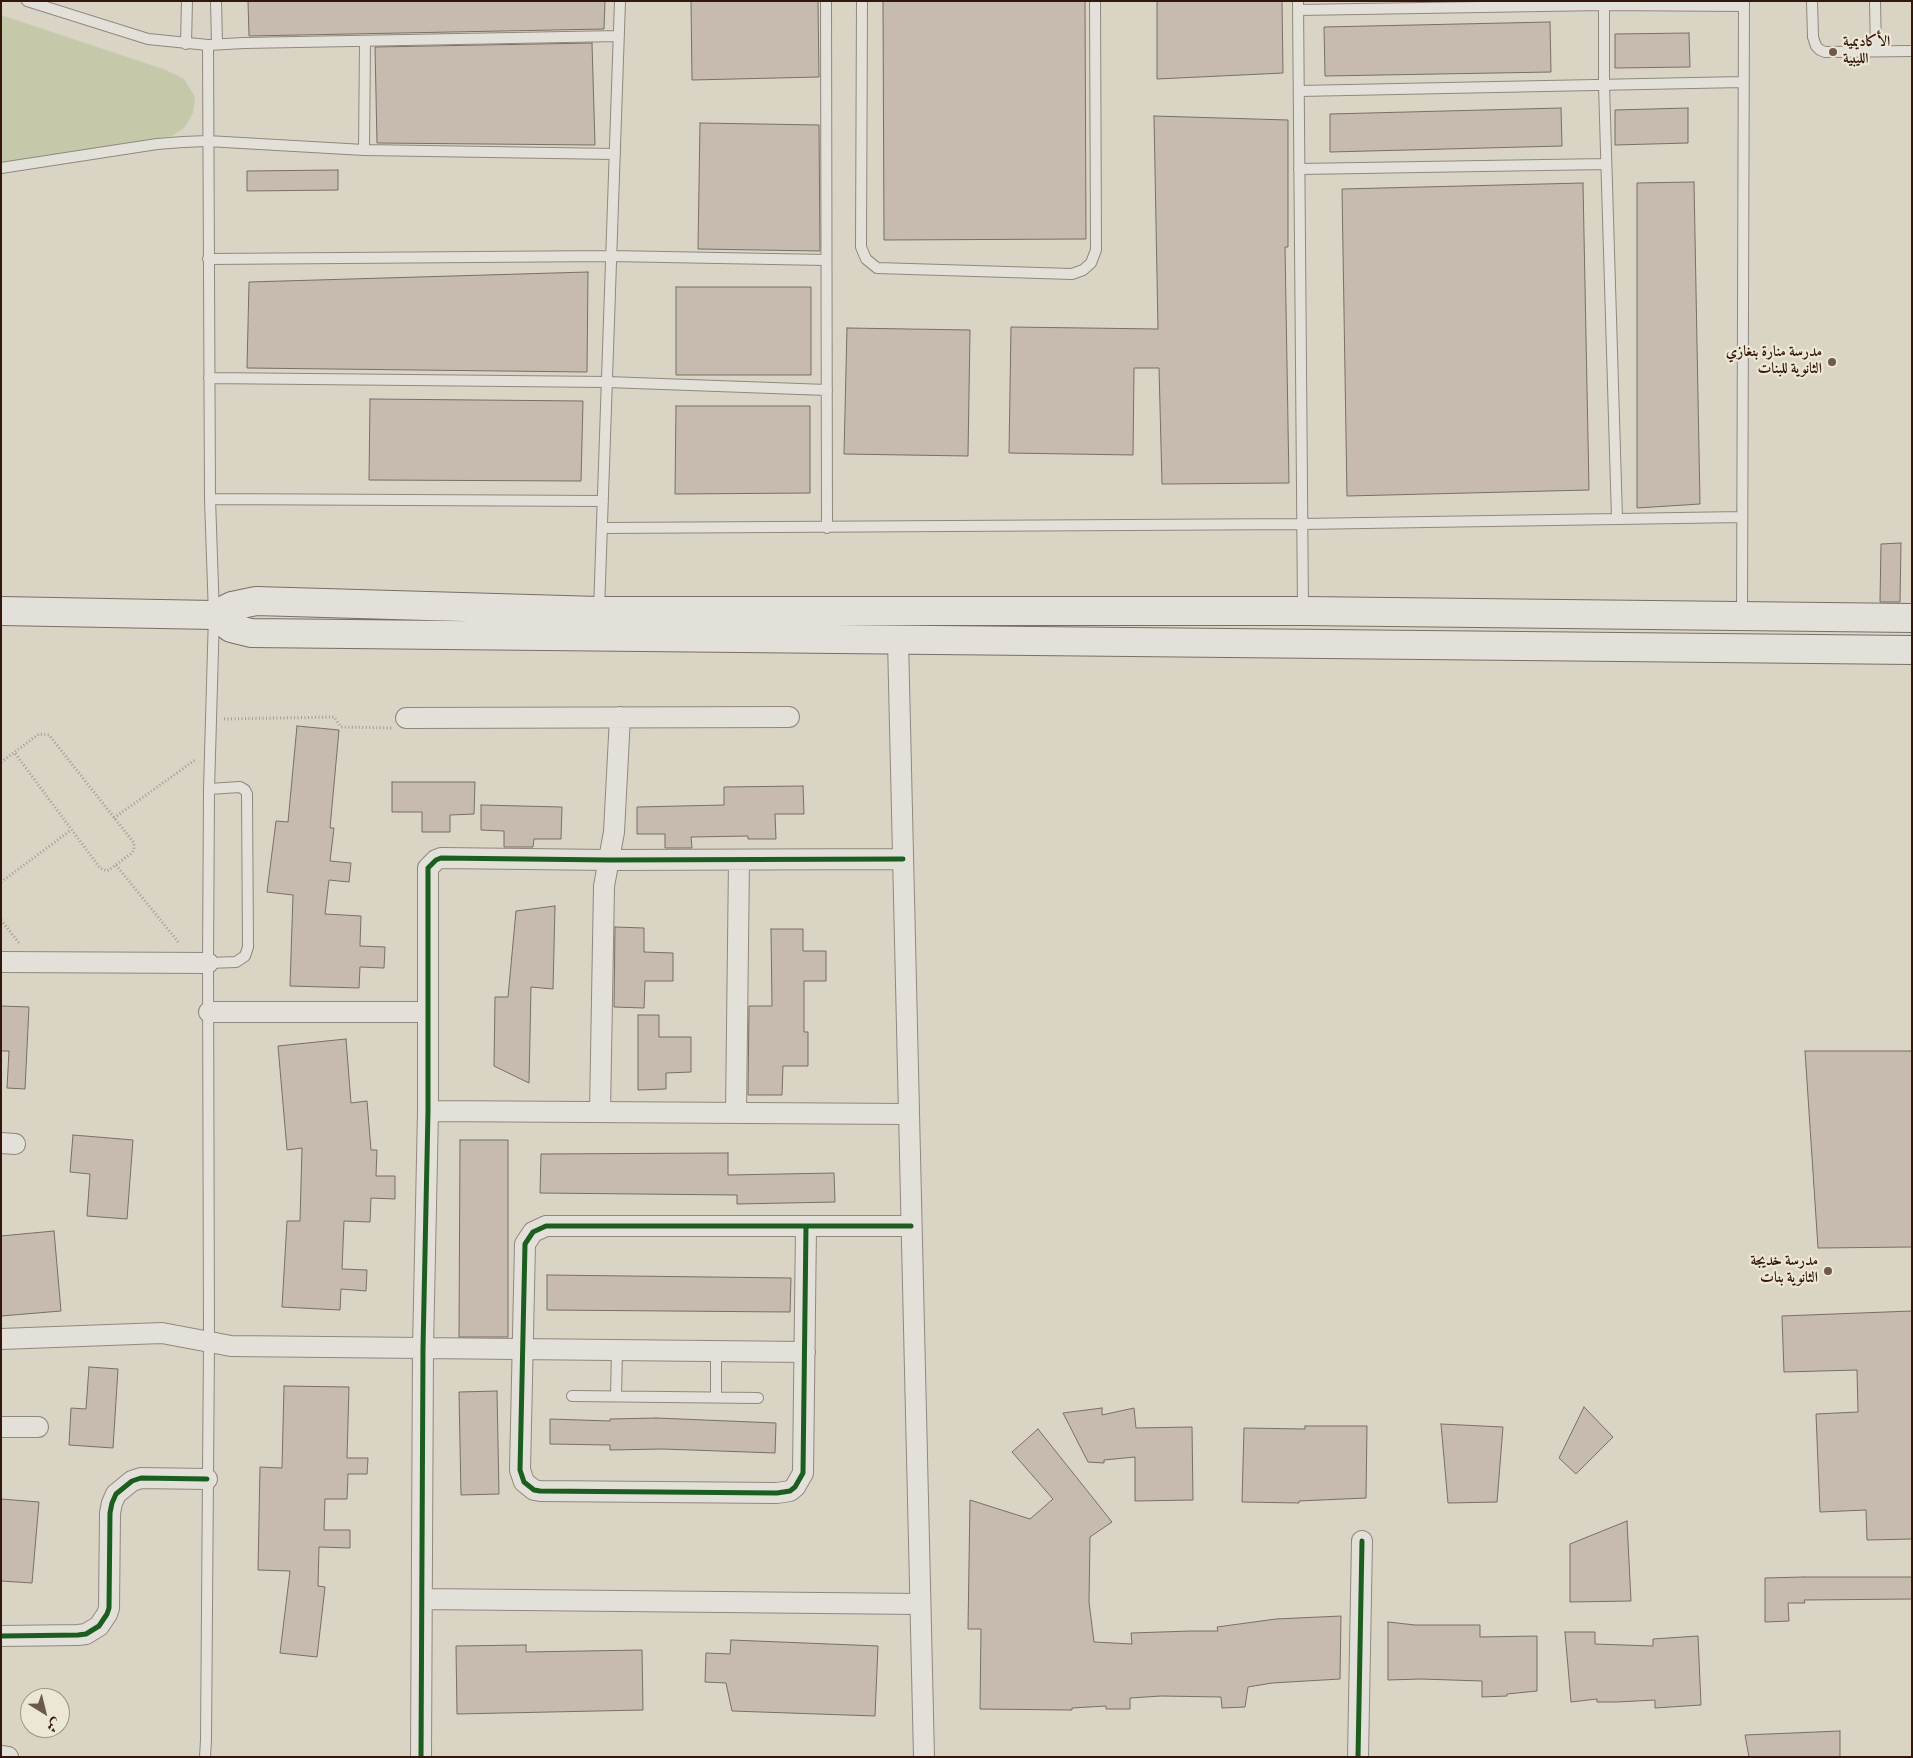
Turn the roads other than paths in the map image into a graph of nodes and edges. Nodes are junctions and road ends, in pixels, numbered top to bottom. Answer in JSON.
{"nodes":[{"id":1,"x":27,"y":1,"type":"edge"},
{"id":2,"x":187,"y":1,"type":"edge"},
{"id":3,"x":216,"y":1,"type":"edge"},
{"id":4,"x":620,"y":1,"type":"edge"},
{"id":5,"x":826,"y":1,"type":"edge"},
{"id":6,"x":862,"y":1,"type":"edge"},
{"id":7,"x":1095,"y":1,"type":"edge"},
{"id":8,"x":1812,"y":1,"type":"edge"},
{"id":9,"x":1875,"y":1,"type":"edge"},
{"id":10,"x":42,"y":3,"type":"edge"},
{"id":11,"x":1604,"y":3,"type":"edge"},
{"id":12,"x":1744,"y":4,"type":"edge"},
{"id":13,"x":1298,"y":6,"type":"edge"},
{"id":14,"x":619,"y":36,"type":"junction"},
{"id":15,"x":365,"y":40,"type":"junction"},
{"id":16,"x":186,"y":44,"type":"junction"},
{"id":17,"x":212,"y":45,"type":"junction"},
{"id":18,"x":1876,"y":51,"type":"junction"},
{"id":19,"x":1912,"y":51,"type":"edge"},
{"id":20,"x":1744,"y":82,"type":"junction"},
{"id":21,"x":1604,"y":85,"type":"junction"},
{"id":22,"x":1298,"y":90,"type":"junction"},
{"id":23,"x":207,"y":141,"type":"junction"},
{"id":24,"x":364,"y":150,"type":"junction"},
{"id":25,"x":615,"y":154,"type":"junction"},
{"id":26,"x":1606,"y":164,"type":"junction"},
{"id":27,"x":1,"y":168,"type":"edge"},
{"id":28,"x":1299,"y":170,"type":"junction"},
{"id":29,"x":611,"y":256,"type":"junction"},
{"id":30,"x":208,"y":259,"type":"junction"},
{"id":31,"x":826,"y":260,"type":"junction"},
{"id":32,"x":210,"y":378,"type":"junction"},
{"id":33,"x":607,"y":382,"type":"junction"},
{"id":34,"x":827,"y":390,"type":"junction"},
{"id":35,"x":210,"y":499,"type":"junction"},
{"id":36,"x":603,"y":501,"type":"junction"},
{"id":37,"x":1742,"y":516,"type":"junction"},
{"id":38,"x":1617,"y":518,"type":"junction"},
{"id":39,"x":1302,"y":524,"type":"junction"},
{"id":40,"x":602,"y":528,"type":"junction"},
{"id":41,"x":827,"y":528,"type":"junction"},
{"id":42,"x":1,"y":611,"type":"edge"},
{"id":43,"x":599,"y":611,"type":"junction"},
{"id":44,"x":1303,"y":611,"type":"junction"},
{"id":45,"x":214,"y":615,"type":"junction"},
{"id":46,"x":1742,"y":617,"type":"junction"},
{"id":47,"x":1912,"y":618,"type":"edge"},
{"id":48,"x":898,"y":640,"type":"junction"},
{"id":49,"x":1912,"y":650,"type":"edge"},
{"id":50,"x":620,"y":717,"type":"junction"},
{"id":51,"x":790,"y":717,"type":"dead end"},
{"id":52,"x":406,"y":718,"type":"road end"},
{"id":53,"x":209,"y":789,"type":"junction"},
{"id":54,"x":903,"y":859,"type":"junction"},
{"id":55,"x":609,"y":860,"type":"junction"},
{"id":56,"x":739,"y":860,"type":"junction"},
{"id":57,"x":1,"y":962,"type":"edge"},
{"id":58,"x":202,"y":963,"type":"junction"},
{"id":59,"x":209,"y":1012,"type":"junction"},
{"id":60,"x":428,"y":1012,"type":"junction"},
{"id":61,"x":428,"y":1111,"type":"junction"},
{"id":62,"x":600,"y":1112,"type":"junction"},
{"id":63,"x":736,"y":1113,"type":"junction"},
{"id":64,"x":909,"y":1114,"type":"junction"},
{"id":65,"x":806,"y":1226,"type":"junction"},
{"id":66,"x":911,"y":1226,"type":"junction"},
{"id":67,"x":1,"y":1339,"type":"edge"},
{"id":68,"x":209,"y":1343,"type":"junction"},
{"id":69,"x":423,"y":1348,"type":"junction"},
{"id":70,"x":522,"y":1350,"type":"junction"},
{"id":71,"x":616,"y":1351,"type":"junction"},
{"id":72,"x":716,"y":1351,"type":"junction"},
{"id":73,"x":805,"y":1352,"type":"junction"},
{"id":74,"x":572,"y":1396,"type":"dead end"},
{"id":75,"x":616,"y":1396,"type":"junction"},
{"id":76,"x":716,"y":1398,"type":"junction"},
{"id":77,"x":758,"y":1398,"type":"dead end"},
{"id":78,"x":1,"y":1426,"type":"edge"},
{"id":79,"x":38,"y":1427,"type":"dead end"},
{"id":80,"x":207,"y":1479,"type":"junction"},
{"id":81,"x":1362,"y":1541,"type":"dead end"},
{"id":82,"x":422,"y":1599,"type":"junction"},
{"id":83,"x":920,"y":1604,"type":"junction"},
{"id":84,"x":1,"y":1636,"type":"edge"},
{"id":85,"x":1,"y":1756,"type":"edge"},
{"id":86,"x":8,"y":1757,"type":"edge"},
{"id":87,"x":205,"y":1757,"type":"edge"},
{"id":88,"x":421,"y":1757,"type":"edge"},
{"id":89,"x":924,"y":1757,"type":"edge"},
{"id":90,"x":1358,"y":1757,"type":"edge"}],
"edges":[{"from":1,"to":10,"type":"lane"},
{"from":2,"to":16,"type":"lane"},
{"from":3,"to":17,"type":"lane"},
{"from":4,"to":14,"type":"lane"},
{"from":5,"to":31,"type":"lane"},
{"from":6,"to":7,"type":"lane"},
{"from":8,"to":18,"type":"lane"},
{"from":9,"to":18,"type":"lane"},
{"from":10,"to":16,"type":"lane"},
{"from":11,"to":12,"type":"lane"},
{"from":11,"to":13,"type":"lane"},
{"from":11,"to":21,"type":"lane"},
{"from":12,"to":20,"type":"lane"},
{"from":13,"to":22,"type":"lane"},
{"from":14,"to":15,"type":"lane"},
{"from":14,"to":25,"type":"lane"},
{"from":15,"to":17,"type":"lane"},
{"from":15,"to":24,"type":"lane"},
{"from":16,"to":17,"type":"lane"},
{"from":17,"to":23,"type":"lane"},
{"from":18,"to":19,"type":"lane"},
{"from":20,"to":21,"type":"lane"},
{"from":20,"to":37,"type":"lane"},
{"from":21,"to":22,"type":"lane"},
{"from":21,"to":26,"type":"lane"},
{"from":22,"to":28,"type":"lane"},
{"from":23,"to":24,"type":"lane"},
{"from":23,"to":27,"type":"lane"},
{"from":23,"to":30,"type":"lane"},
{"from":24,"to":25,"type":"lane"},
{"from":25,"to":29,"type":"lane"},
{"from":26,"to":28,"type":"lane"},
{"from":26,"to":38,"type":"lane"},
{"from":28,"to":39,"type":"lane"},
{"from":29,"to":30,"type":"lane"},
{"from":29,"to":31,"type":"lane"},
{"from":29,"to":33,"type":"lane"},
{"from":30,"to":32,"type":"lane"},
{"from":31,"to":34,"type":"lane"},
{"from":32,"to":33,"type":"lane"},
{"from":32,"to":35,"type":"lane"},
{"from":33,"to":34,"type":"lane"},
{"from":33,"to":36,"type":"lane"},
{"from":34,"to":41,"type":"lane"},
{"from":35,"to":36,"type":"lane"},
{"from":35,"to":45,"type":"lane"},
{"from":36,"to":40,"type":"lane"},
{"from":37,"to":38,"type":"lane"},
{"from":37,"to":46,"type":"lane"},
{"from":38,"to":39,"type":"lane"},
{"from":39,"to":41,"type":"lane"},
{"from":39,"to":44,"type":"lane"},
{"from":40,"to":41,"type":"lane"},
{"from":40,"to":43,"type":"lane"},
{"from":42,"to":45,"type":"main road"},
{"from":43,"to":44,"type":"main road"},
{"from":43,"to":45,"type":"main road"},
{"from":44,"to":46,"type":"main road"},
{"from":45,"to":48,"type":"main road"},
{"from":45,"to":53,"type":"lane"},
{"from":46,"to":47,"type":"main road"},
{"from":48,"to":49,"type":"main road"},
{"from":48,"to":54,"type":"street"},
{"from":50,"to":51,"type":"street"},
{"from":50,"to":52,"type":"street"},
{"from":50,"to":55,"type":"street"},
{"from":53,"to":58,"type":"lane"},
{"from":53,"to":58,"type":"lane"},
{"from":54,"to":56,"type":"street"},
{"from":54,"to":64,"type":"street"},
{"from":55,"to":56,"type":"street"},
{"from":55,"to":60,"type":"street"},
{"from":55,"to":62,"type":"street"},
{"from":56,"to":63,"type":"street"},
{"from":57,"to":58,"type":"street"},
{"from":58,"to":59,"type":"lane"},
{"from":59,"to":60,"type":"street"},
{"from":59,"to":68,"type":"lane"},
{"from":60,"to":61,"type":"street"},
{"from":61,"to":62,"type":"street"},
{"from":61,"to":69,"type":"street"},
{"from":62,"to":63,"type":"street"},
{"from":63,"to":64,"type":"street"},
{"from":64,"to":66,"type":"street"},
{"from":65,"to":66,"type":"street"},
{"from":65,"to":70,"type":"street"},
{"from":65,"to":73,"type":"street"},
{"from":66,"to":83,"type":"street"},
{"from":67,"to":68,"type":"street"},
{"from":68,"to":69,"type":"street"},
{"from":68,"to":80,"type":"lane"},
{"from":69,"to":70,"type":"street"},
{"from":69,"to":82,"type":"street"},
{"from":70,"to":71,"type":"street"},
{"from":70,"to":73,"type":"street"},
{"from":71,"to":72,"type":"street"},
{"from":71,"to":75,"type":"lane"},
{"from":72,"to":73,"type":"street"},
{"from":72,"to":76,"type":"lane"},
{"from":74,"to":75,"type":"lane"},
{"from":75,"to":76,"type":"lane"},
{"from":76,"to":77,"type":"lane"},
{"from":78,"to":79,"type":"street"},
{"from":80,"to":84,"type":"street"},
{"from":80,"to":87,"type":"lane"},
{"from":81,"to":90,"type":"street"},
{"from":82,"to":83,"type":"street"},
{"from":82,"to":88,"type":"street"},
{"from":83,"to":89,"type":"street"},
{"from":85,"to":86,"type":"street"}]}
